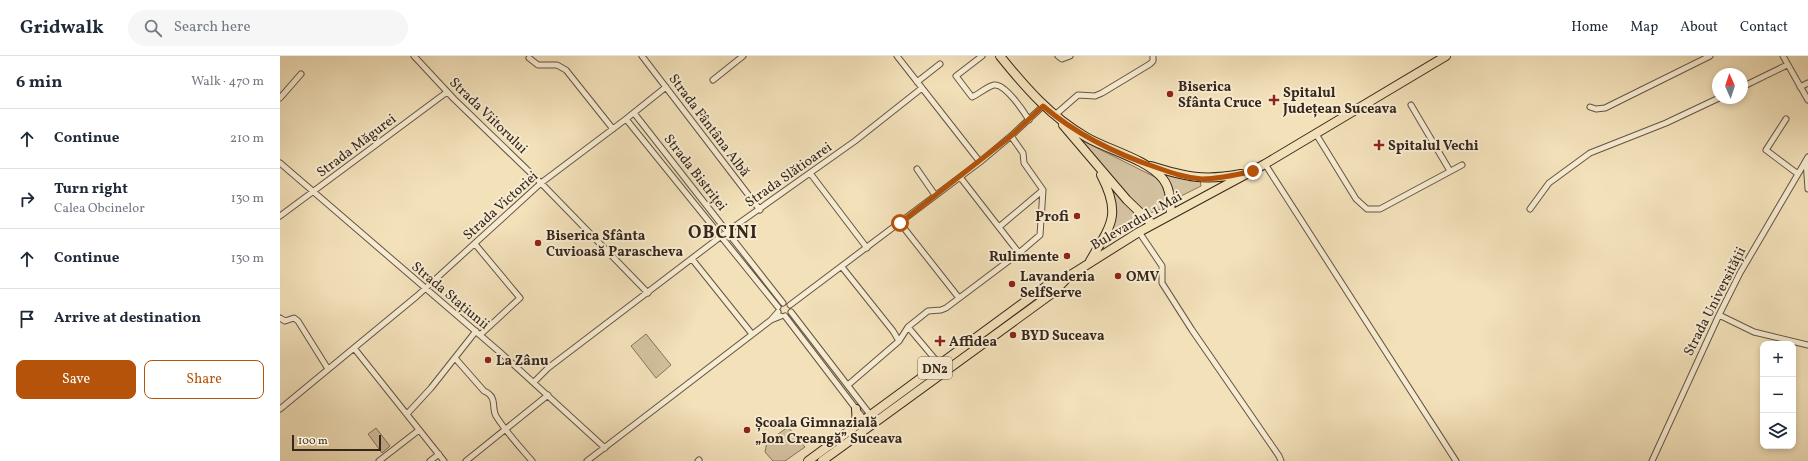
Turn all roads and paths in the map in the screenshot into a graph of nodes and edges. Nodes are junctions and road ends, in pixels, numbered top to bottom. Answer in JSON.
{"nodes":[{"id":1,"x":414,"y":56,"type":"edge"},
{"id":2,"x":642,"y":56,"type":"edge"},
{"id":3,"x":744,"y":56,"type":"edge"},
{"id":4,"x":897,"y":56,"type":"edge"},
{"id":5,"x":982,"y":56,"type":"edge"},
{"id":6,"x":1000,"y":56,"type":"edge"},
{"id":7,"x":1058,"y":56,"type":"edge"},
{"id":8,"x":1070,"y":56,"type":"edge"},
{"id":9,"x":1154,"y":56,"type":"edge"},
{"id":10,"x":1710,"y":56,"type":"edge"},
{"id":11,"x":1783,"y":56,"type":"edge"},
{"id":12,"x":1443,"y":57,"type":"edge"},
{"id":13,"x":529,"y":58,"type":"dead end"},
{"id":14,"x":940,"y":64,"type":"dead end"},
{"id":15,"x":1787,"y":65,"type":"junction"},
{"id":16,"x":301,"y":74,"type":"dead end"},
{"id":17,"x":714,"y":80,"type":"dead end"},
{"id":18,"x":917,"y":82,"type":"junction"},
{"id":19,"x":1808,"y":83,"type":"edge"},
{"id":20,"x":1748,"y":84,"type":"edge"},
{"id":21,"x":666,"y":87,"type":"junction"},
{"id":22,"x":1800,"y":87,"type":"junction"},
{"id":23,"x":922,"y":88,"type":"junction"},
{"id":24,"x":447,"y":92,"type":"junction"},
{"id":25,"x":280,"y":98,"type":"edge"},
{"id":26,"x":1808,"y":100,"type":"edge"},
{"id":27,"x":1712,"y":101,"type":"edge"},
{"id":28,"x":1411,"y":105,"type":"dead end"},
{"id":29,"x":1043,"y":106,"type":"junction"},
{"id":30,"x":1590,"y":107,"type":"dead end"},
{"id":31,"x":634,"y":113,"type":"junction"},
{"id":32,"x":1055,"y":115,"type":"junction"},
{"id":33,"x":626,"y":119,"type":"junction"},
{"id":34,"x":1786,"y":119,"type":"dead end"},
{"id":35,"x":1029,"y":120,"type":"junction"},
{"id":36,"x":613,"y":129,"type":"junction"},
{"id":37,"x":1316,"y":134,"type":"junction"},
{"id":38,"x":1011,"y":136,"type":"junction"},
{"id":39,"x":1807,"y":159,"type":"edge"},
{"id":40,"x":980,"y":162,"type":"junction"},
{"id":41,"x":280,"y":163,"type":"edge"},
{"id":42,"x":1143,"y":163,"type":"junction"},
{"id":43,"x":1095,"y":164,"type":"junction"},
{"id":44,"x":1265,"y":164,"type":"junction"},
{"id":45,"x":1462,"y":165,"type":"dead end"},
{"id":46,"x":917,"y":169,"type":"dead end"},
{"id":47,"x":1253,"y":171,"type":"junction"},
{"id":48,"x":1450,"y":171,"type":"junction"},
{"id":49,"x":810,"y":173,"type":"junction"},
{"id":50,"x":1798,"y":174,"type":"junction"},
{"id":51,"x":960,"y":177,"type":"junction"},
{"id":52,"x":541,"y":183,"type":"junction"},
{"id":53,"x":1808,"y":189,"type":"edge"},
{"id":54,"x":1043,"y":190,"type":"junction"},
{"id":55,"x":312,"y":192,"type":"junction"},
{"id":56,"x":935,"y":195,"type":"junction"},
{"id":57,"x":1530,"y":209,"type":"dead end"},
{"id":58,"x":760,"y":210,"type":"junction"},
{"id":59,"x":1171,"y":214,"type":"junction"},
{"id":60,"x":280,"y":216,"type":"edge"},
{"id":61,"x":900,"y":223,"type":"junction"},
{"id":62,"x":1152,"y":224,"type":"junction"},
{"id":63,"x":999,"y":227,"type":"junction"},
{"id":64,"x":728,"y":231,"type":"junction"},
{"id":65,"x":1139,"y":232,"type":"junction"},
{"id":66,"x":721,"y":237,"type":"junction"},
{"id":67,"x":475,"y":244,"type":"junction"},
{"id":68,"x":868,"y":248,"type":"junction"},
{"id":69,"x":1019,"y":253,"type":"junction"},
{"id":70,"x":692,"y":259,"type":"junction"},
{"id":71,"x":1088,"y":263,"type":"junction"},
{"id":72,"x":842,"y":267,"type":"junction"},
{"id":73,"x":1064,"y":279,"type":"junction"},
{"id":74,"x":426,"y":289,"type":"junction"},
{"id":75,"x":648,"y":293,"type":"junction"},
{"id":76,"x":959,"y":298,"type":"junction"},
{"id":77,"x":783,"y":303,"type":"junction"},
{"id":78,"x":790,"y":305,"type":"junction"},
{"id":79,"x":791,"y":312,"type":"junction"},
{"id":80,"x":780,"y":313,"type":"junction"},
{"id":81,"x":1719,"y":315,"type":"junction"},
{"id":82,"x":280,"y":318,"type":"edge"},
{"id":83,"x":908,"y":327,"type":"junction"},
{"id":84,"x":476,"y":331,"type":"junction"},
{"id":85,"x":752,"y":334,"type":"junction"},
{"id":86,"x":480,"y":335,"type":"junction"},
{"id":87,"x":899,"y":341,"type":"junction"},
{"id":88,"x":1808,"y":345,"type":"edge"},
{"id":89,"x":354,"y":348,"type":"junction"},
{"id":90,"x":455,"y":358,"type":"junction"},
{"id":91,"x":940,"y":365,"type":"junction"},
{"id":92,"x":328,"y":369,"type":"junction"},
{"id":93,"x":534,"y":382,"type":"junction"},
{"id":94,"x":848,"y":384,"type":"junction"},
{"id":95,"x":548,"y":395,"type":"junction"},
{"id":96,"x":280,"y":409,"type":"edge"},
{"id":97,"x":856,"y":409,"type":"joint"},
{"id":98,"x":407,"y":414,"type":"junction"},
{"id":99,"x":867,"y":421,"type":"junction"},
{"id":100,"x":506,"y":429,"type":"junction"},
{"id":101,"x":420,"y":430,"type":"junction"},
{"id":102,"x":604,"y":448,"type":"junction"},
{"id":103,"x":439,"y":454,"type":"junction"},
{"id":104,"x":590,"y":460,"type":"edge"},
{"id":105,"x":378,"y":461,"type":"edge"},
{"id":106,"x":430,"y":461,"type":"edge"},
{"id":107,"x":444,"y":461,"type":"edge"},
{"id":108,"x":466,"y":461,"type":"edge"},
{"id":109,"x":532,"y":461,"type":"edge"},
{"id":110,"x":808,"y":461,"type":"edge"},
{"id":111,"x":824,"y":461,"type":"edge"},
{"id":112,"x":1281,"y":461,"type":"edge"},
{"id":113,"x":1456,"y":461,"type":"edge"},
{"id":114,"x":1652,"y":461,"type":"edge"}],
"edges":[{"from":1,"to":24,"type":"street","name":"Strada Viitorului"},
{"from":2,"to":21,"type":"street","name":"Strada Fântâna Albă"},
{"from":3,"to":17,"type":"street"},
{"from":4,"to":18,"type":"street"},
{"from":5,"to":35,"type":"street"},
{"from":6,"to":29,"type":"main road","number":"DN2"},
{"from":7,"to":8,"type":"street"},
{"from":9,"to":32,"type":"street"},
{"from":10,"to":30,"type":"street"},
{"from":11,"to":15,"type":"street"},
{"from":12,"to":37,"type":"main road","name":"Bulevardul 1 Mai"},
{"from":13,"to":36,"type":"street"},
{"from":14,"to":18,"type":"street"},
{"from":15,"to":20,"type":"street"},
{"from":15,"to":22,"type":"street"},
{"from":16,"to":25,"type":"street"},
{"from":18,"to":23,"type":"street"},
{"from":19,"to":22,"type":"street"},
{"from":21,"to":31,"type":"street","name":"Strada Victoriei"},
{"from":21,"to":58,"type":"street","name":"Strada Fântâna Albă"},
{"from":22,"to":26,"type":"street"},
{"from":23,"to":40,"type":"street"},
{"from":23,"to":49,"type":"street","name":"Strada Slătioarei"},
{"from":24,"to":52,"type":"street","name":"Strada Viitorului"},
{"from":24,"to":55,"type":"street","name":"Strada Măgurei"},
{"from":27,"to":57,"type":"street"},
{"from":28,"to":48,"type":"street"},
{"from":29,"to":32,"type":"main road","number":"DN2"},
{"from":29,"to":35,"type":"street"},
{"from":31,"to":33,"type":"street","name":"Strada Victoriei"},
{"from":31,"to":64,"type":"street","name":"Strada Bistriței"},
{"from":32,"to":42,"type":"main road","number":"DN2"},
{"from":32,"to":43,"type":"main road","number":"DN2"},
{"from":33,"to":36,"type":"street","name":"Strada Victoriei"},
{"from":33,"to":66,"type":"street","name":"Strada Bistriței"},
{"from":34,"to":50,"type":"street"},
{"from":35,"to":38,"type":"street"},
{"from":36,"to":52,"type":"street","name":"Strada Victoriei"},
{"from":37,"to":44,"type":"main road","name":"Bulevardul 1 Mai"},
{"from":37,"to":48,"type":"street"},
{"from":38,"to":40,"type":"street"},
{"from":38,"to":54,"type":"street"},
{"from":39,"to":50,"type":"street","name":"Strada Universității"},
{"from":39,"to":53,"type":"street"},
{"from":40,"to":51,"type":"street"},
{"from":41,"to":55,"type":"street","name":"Strada Stațiunii"},
{"from":42,"to":47,"type":"main road"},
{"from":42,"to":59,"type":"main road","number":"DN2"},
{"from":43,"to":62,"type":"main road","number":"DN2"},
{"from":43,"to":71,"type":"main road","number":"DN2"},
{"from":44,"to":47,"type":"main road","name":"Bulevardul 1 Mai"},
{"from":44,"to":113,"type":"street"},
{"from":45,"to":48,"type":"street"},
{"from":46,"to":56,"type":"street"},
{"from":47,"to":59,"type":"main road","name":"Bulevardul 1 Mai"},
{"from":49,"to":58,"type":"street","name":"Strada Slătioarei"},
{"from":49,"to":68,"type":"street"},
{"from":50,"to":81,"type":"street","name":"Strada Universității"},
{"from":51,"to":56,"type":"street"},
{"from":51,"to":63,"type":"street"},
{"from":52,"to":67,"type":"street","name":"Strada Victoriei"},
{"from":52,"to":75,"type":"street","name":"Strada Viitorului"},
{"from":54,"to":63,"type":"street"},
{"from":54,"to":69,"type":"street"},
{"from":55,"to":60,"type":"street","name":"Strada Măgurei"},
{"from":55,"to":74,"type":"street","name":"Strada Stațiunii"},
{"from":56,"to":61,"type":"street"},
{"from":58,"to":64,"type":"street","name":"Strada Slătioarei"},
{"from":59,"to":62,"type":"main road","name":"Bulevardul 1 Mai","number":"DN2"},
{"from":61,"to":68,"type":"street"},
{"from":61,"to":76,"type":"street"},
{"from":62,"to":65,"type":"main road","name":"Bulevardul 1 Mai","number":"DN2"},
{"from":63,"to":69,"type":"street"},
{"from":64,"to":66,"type":"street","name":"Strada Slătioarei"},
{"from":64,"to":77,"type":"street","name":"Strada Bistriței"},
{"from":65,"to":71,"type":"main road","name":"Bulevardul 1 Mai","number":"DN2"},
{"from":65,"to":112,"type":"street"},
{"from":66,"to":70,"type":"street","name":"Strada Slătioarei"},
{"from":66,"to":80,"type":"street","name":"Strada Bistriței"},
{"from":67,"to":74,"type":"street","name":"Strada Victoriei"},
{"from":67,"to":86,"type":"street"},
{"from":68,"to":72,"type":"street"},
{"from":69,"to":76,"type":"street"},
{"from":70,"to":75,"type":"street","name":"Strada Slătioarei"},
{"from":70,"to":85,"type":"street"},
{"from":71,"to":73,"type":"main road","number":"DN2"},
{"from":72,"to":78,"type":"street"},
{"from":72,"to":87,"type":"street"},
{"from":73,"to":91,"type":"main road","number":"DN2"},
{"from":73,"to":99,"type":"main road","number":"DN2"},
{"from":74,"to":84,"type":"street","name":"Strada Stațiunii"},
{"from":74,"to":89,"type":"street","name":"Strada Victoriei"},
{"from":75,"to":93,"type":"street","name":"Strada Slătioarei"},
{"from":76,"to":83,"type":"street"},
{"from":77,"to":78,"type":"street"},
{"from":77,"to":80,"type":"street"},
{"from":78,"to":79,"type":"street"},
{"from":79,"to":80,"type":"street"},
{"from":79,"to":94,"type":"street"},
{"from":80,"to":85,"type":"street"},
{"from":80,"to":97,"type":"street","name":"Strada Bistriței"},
{"from":81,"to":88,"type":"street"},
{"from":81,"to":114,"type":"street","name":"Strada Universității"},
{"from":82,"to":92,"type":"street"},
{"from":83,"to":87,"type":"street"},
{"from":83,"to":91,"type":"street"},
{"from":84,"to":86,"type":"street","name":"Strada Stațiunii"},
{"from":84,"to":90,"type":"street"},
{"from":85,"to":102,"type":"street"},
{"from":86,"to":93,"type":"street","name":"Strada Stațiunii"},
{"from":87,"to":94,"type":"street"},
{"from":89,"to":92,"type":"street","name":"Strada Victoriei"},
{"from":89,"to":98,"type":"street"},
{"from":90,"to":98,"type":"street"},
{"from":90,"to":100,"type":"street"},
{"from":91,"to":99,"type":"main road","number":"DN2"},
{"from":92,"to":96,"type":"street","name":"Strada Victoriei"},
{"from":93,"to":95,"type":"street","name":"Strada Stațiunii"},
{"from":94,"to":99,"type":"street"},
{"from":95,"to":100,"type":"street"},
{"from":95,"to":102,"type":"street","name":"Strada Stațiunii"},
{"from":97,"to":99,"type":"main road"},
{"from":98,"to":101,"type":"street"},
{"from":99,"to":110,"type":"main road","number":"DN2"},
{"from":99,"to":111,"type":"main road","number":"DN2"},
{"from":100,"to":108,"type":"street"},
{"from":100,"to":109,"type":"street"},
{"from":101,"to":103,"type":"street"},
{"from":101,"to":105,"type":"street"},
{"from":102,"to":104,"type":"street"},
{"from":103,"to":106,"type":"street"},
{"from":103,"to":107,"type":"street"}]}
